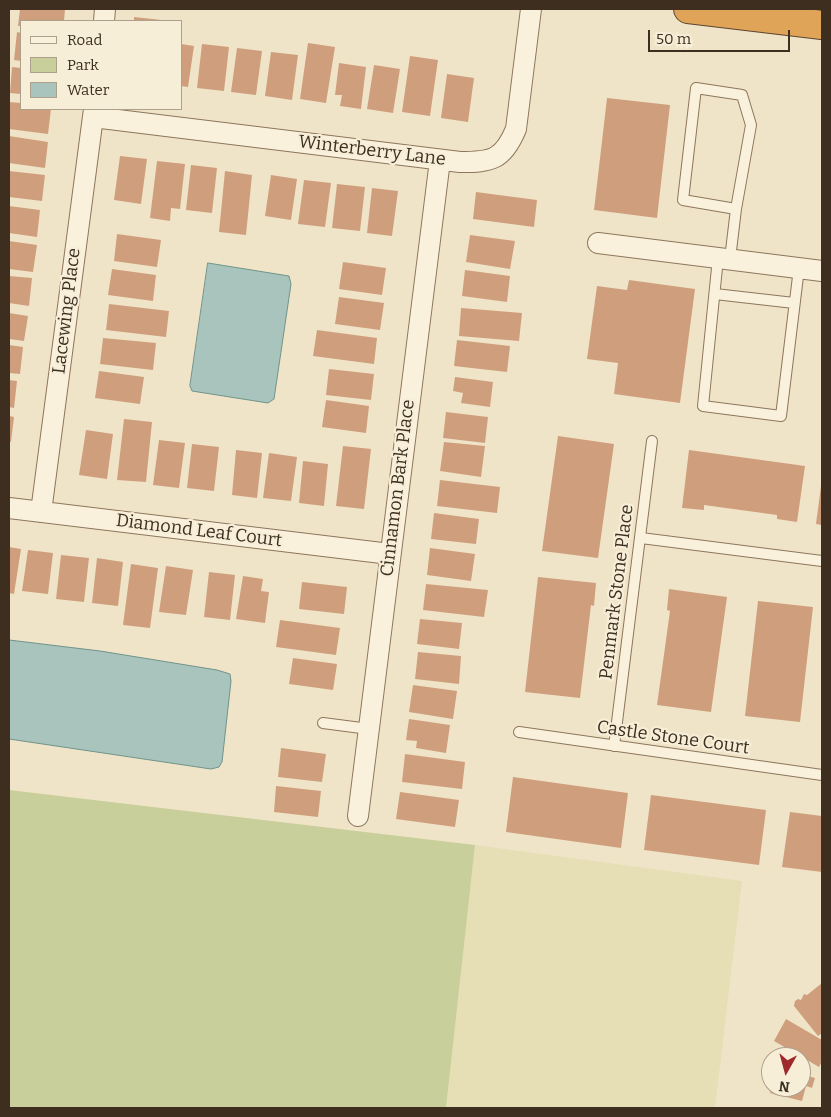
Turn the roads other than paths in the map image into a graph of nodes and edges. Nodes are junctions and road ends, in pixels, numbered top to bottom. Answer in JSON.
{"nodes":[{"id":1,"x":531,"y":9,"type":"edge"},
{"id":2,"x":688,"y":9,"type":"edge"},
{"id":3,"x":822,"y":25,"type":"edge"},
{"id":4,"x":93,"y":113,"type":"edge"},
{"id":5,"x":440,"y":160,"type":"junction"},
{"id":6,"x":736,"y":209,"type":"junction"},
{"id":7,"x":598,"y":243,"type":"dead end"},
{"id":8,"x":724,"y":259,"type":"junction"},
{"id":9,"x":799,"y":268,"type":"junction"},
{"id":10,"x":822,"y":271,"type":"edge"},
{"id":11,"x":715,"y":294,"type":"junction"},
{"id":12,"x":794,"y":303,"type":"junction"},
{"id":13,"x":652,"y":441,"type":"dead end"},
{"id":14,"x":9,"y":508,"type":"edge"},
{"id":15,"x":41,"y":512,"type":"junction"},
{"id":16,"x":641,"y":538,"type":"junction"},
{"id":17,"x":390,"y":554,"type":"junction"},
{"id":18,"x":822,"y":561,"type":"edge"},
{"id":19,"x":323,"y":724,"type":"dead end"},
{"id":20,"x":369,"y":729,"type":"junction"},
{"id":21,"x":519,"y":732,"type":"dead end"},
{"id":22,"x":614,"y":746,"type":"junction"},
{"id":23,"x":822,"y":775,"type":"edge"},
{"id":24,"x":358,"y":816,"type":"dead end"}],
"edges":[{"from":1,"to":5,"type":"street","name":"Winterberry Lane"},
{"from":2,"to":3,"type":"highway"},
{"from":4,"to":5,"type":"street","name":"Winterberry Lane"},
{"from":4,"to":15,"type":"street","name":"Lacewing Place"},
{"from":5,"to":17,"type":"street","name":"Cinnamon Bark Place"},
{"from":6,"to":6,"type":"lane"},
{"from":6,"to":8,"type":"lane"},
{"from":7,"to":8,"type":"street"},
{"from":8,"to":9,"type":"street"},
{"from":8,"to":11,"type":"lane"},
{"from":9,"to":10,"type":"street"},
{"from":9,"to":12,"type":"lane"},
{"from":11,"to":12,"type":"lane"},
{"from":11,"to":12,"type":"lane"},
{"from":13,"to":16,"type":"lane","name":"Penmark Stone Place"},
{"from":14,"to":15,"type":"street","name":"Diamond Leaf Court"},
{"from":15,"to":17,"type":"street","name":"Diamond Leaf Court"},
{"from":16,"to":18,"type":"lane"},
{"from":16,"to":22,"type":"lane","name":"Penmark Stone Place"},
{"from":17,"to":20,"type":"street","name":"Cinnamon Bark Place"},
{"from":19,"to":20,"type":"lane"},
{"from":20,"to":24,"type":"street","name":"Cinnamon Bark Place"},
{"from":21,"to":22,"type":"lane","name":"Castle Stone Court"},
{"from":22,"to":23,"type":"lane","name":"Castle Stone Court"}]}
